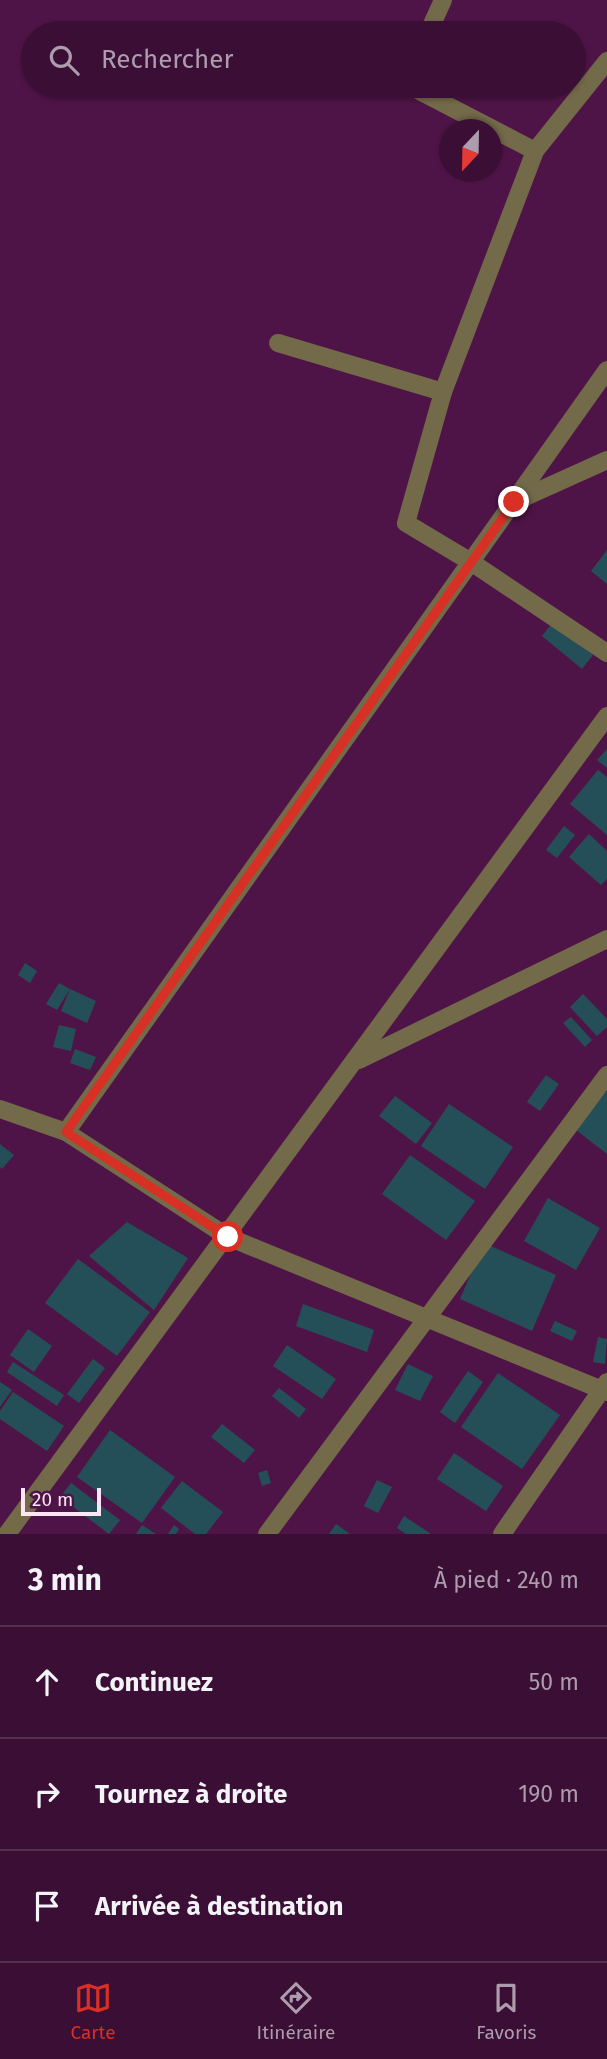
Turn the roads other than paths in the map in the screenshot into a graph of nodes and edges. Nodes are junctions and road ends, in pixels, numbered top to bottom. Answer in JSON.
{"nodes":[{"id":1,"x":443,"y":0,"type":"edge"},
{"id":2,"x":433,"y":21,"type":"edge"},
{"id":3,"x":607,"y":61,"type":"edge"},
{"id":4,"x":586,"y":87,"type":"edge"},
{"id":5,"x":433,"y":98,"type":"edge"},
{"id":6,"x":577,"y":98,"type":"edge"},
{"id":7,"x":535,"y":151,"type":"junction"},
{"id":8,"x":278,"y":343,"type":"dead end"},
{"id":9,"x":607,"y":370,"type":"edge"},
{"id":10,"x":443,"y":392,"type":"junction"},
{"id":11,"x":607,"y":460,"type":"edge"},
{"id":12,"x":514,"y":502,"type":"junction"},
{"id":13,"x":471,"y":562,"type":"junction"},
{"id":14,"x":607,"y":653,"type":"edge"},
{"id":15,"x":607,"y":716,"type":"edge"},
{"id":16,"x":607,"y":939,"type":"edge"},
{"id":17,"x":356,"y":1061,"type":"junction"},
{"id":18,"x":607,"y":1075,"type":"edge"},
{"id":19,"x":0,"y":1110,"type":"edge"},
{"id":20,"x":66,"y":1132,"type":"junction"},
{"id":21,"x":228,"y":1237,"type":"junction"},
{"id":22,"x":428,"y":1318,"type":"junction"},
{"id":23,"x":605,"y":1388,"type":"edge"},
{"id":24,"x":8,"y":1534,"type":"edge"},
{"id":25,"x":267,"y":1534,"type":"edge"},
{"id":26,"x":502,"y":1534,"type":"edge"}],
"edges":[{"from":1,"to":2,"type":"street"},
{"from":3,"to":4,"type":"street"},
{"from":5,"to":7,"type":"street"},
{"from":6,"to":7,"type":"street"},
{"from":7,"to":10,"type":"street"},
{"from":8,"to":10,"type":"street"},
{"from":9,"to":12,"type":"street"},
{"from":10,"to":13,"type":"street"},
{"from":11,"to":12,"type":"street"},
{"from":12,"to":13,"type":"street"},
{"from":13,"to":14,"type":"street"},
{"from":13,"to":20,"type":"street"},
{"from":15,"to":17,"type":"street"},
{"from":16,"to":17,"type":"street"},
{"from":17,"to":21,"type":"street"},
{"from":18,"to":22,"type":"street"},
{"from":19,"to":20,"type":"street"},
{"from":20,"to":21,"type":"street"},
{"from":21,"to":22,"type":"street"},
{"from":21,"to":24,"type":"street"},
{"from":22,"to":23,"type":"street"},
{"from":22,"to":25,"type":"street"},
{"from":23,"to":26,"type":"street"}]}
